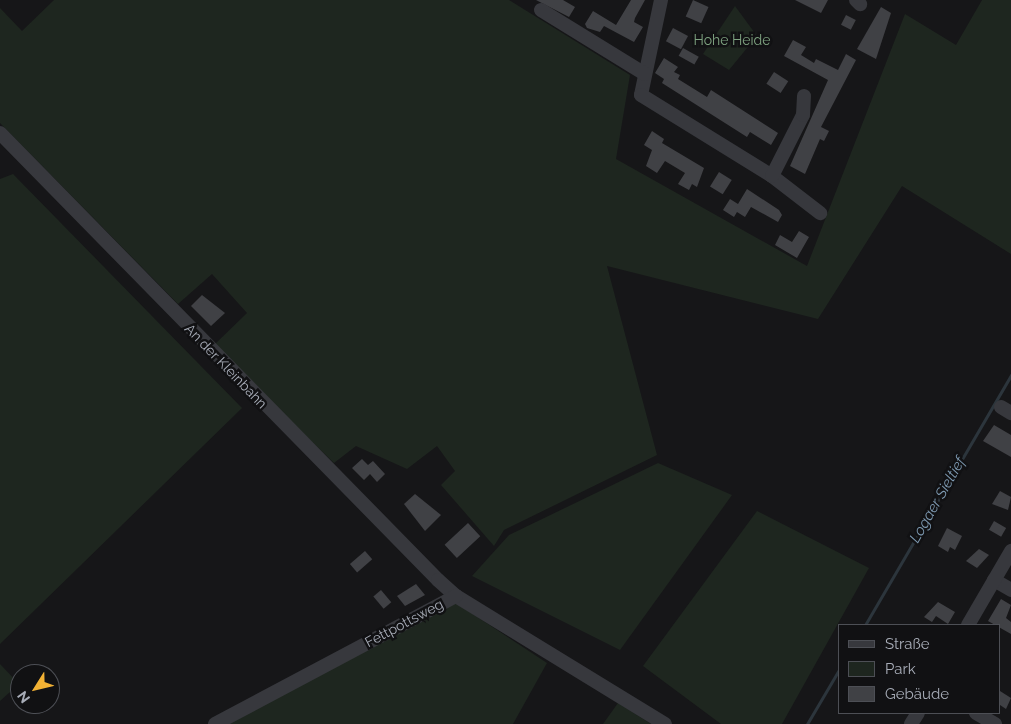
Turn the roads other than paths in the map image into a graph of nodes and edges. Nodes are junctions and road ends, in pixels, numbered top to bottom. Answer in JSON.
{"nodes":[{"id":1,"x":661,"y":0,"type":"edge"},
{"id":2,"x":541,"y":10,"type":"dead end"},
{"id":3,"x":645,"y":74,"type":"junction"},
{"id":4,"x":804,"y":96,"type":"dead end"},
{"id":5,"x":0,"y":133,"type":"edge"},
{"id":6,"x":772,"y":176,"type":"junction"},
{"id":7,"x":820,"y":213,"type":"dead end"},
{"id":8,"x":1011,"y":551,"type":"edge"},
{"id":9,"x":994,"y":580,"type":"junction"},
{"id":10,"x":1011,"y":590,"type":"edge"},
{"id":11,"x":456,"y":596,"type":"junction"},
{"id":12,"x":969,"y":624,"type":"edge"},
{"id":13,"x":978,"y":714,"type":"edge"},
{"id":14,"x":215,"y":724,"type":"edge"},
{"id":15,"x":666,"y":724,"type":"edge"},
{"id":16,"x":996,"y":724,"type":"edge"}],
"edges":[{"from":1,"to":3,"type":"street"},
{"from":2,"to":3,"type":"street"},
{"from":3,"to":6,"type":"street"},
{"from":4,"to":6,"type":"street"},
{"from":5,"to":11,"type":"street","name":"An der Kleinbahn"},
{"from":6,"to":7,"type":"street"},
{"from":8,"to":9,"type":"street"},
{"from":9,"to":10,"type":"street"},
{"from":9,"to":12,"type":"street"},
{"from":11,"to":14,"type":"street","name":"Fettpottsweg"},
{"from":11,"to":15,"type":"street","name":"Fettpottsweg"},
{"from":13,"to":16,"type":"street"}]}
